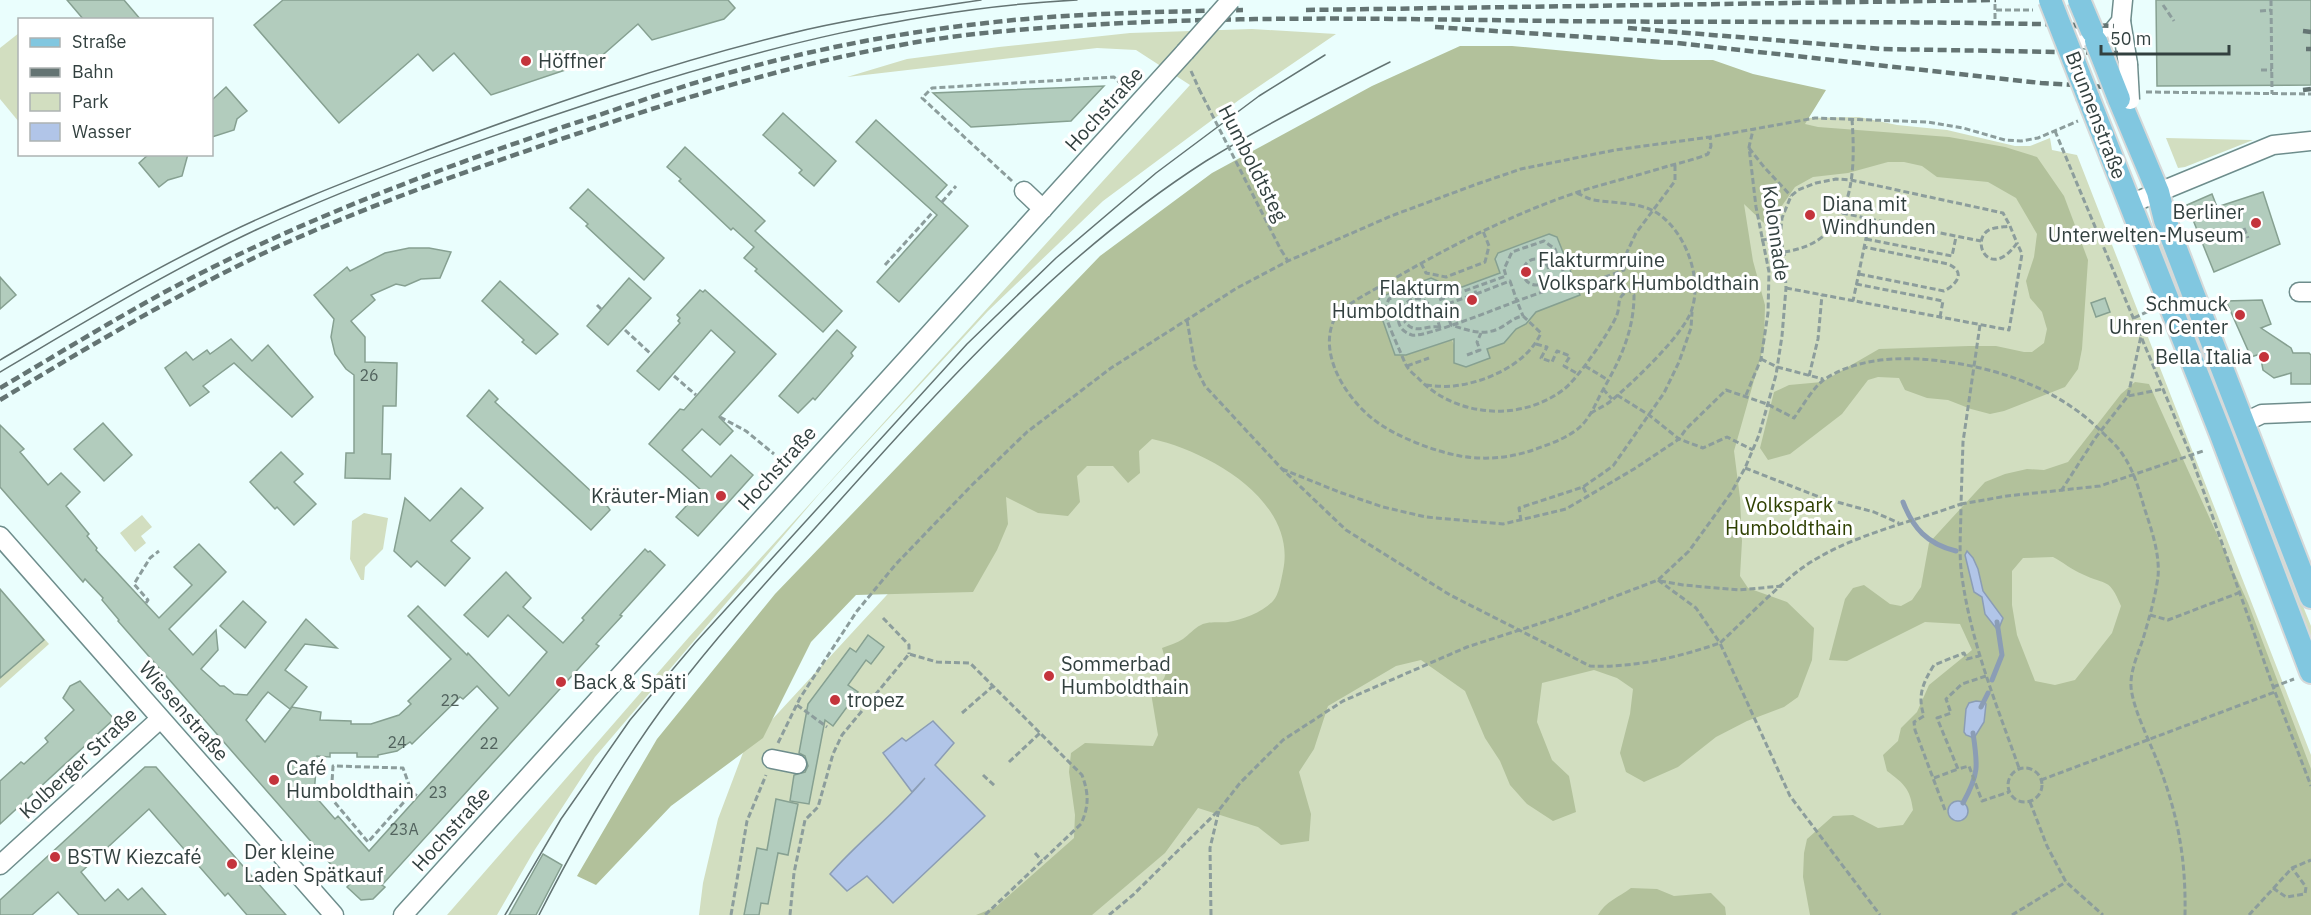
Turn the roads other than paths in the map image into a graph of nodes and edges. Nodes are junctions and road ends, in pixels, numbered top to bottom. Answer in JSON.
{"nodes":[{"id":1,"x":1232,"y":0,"type":"edge"},
{"id":2,"x":2079,"y":0,"type":"edge"},
{"id":3,"x":2123,"y":0,"type":"edge"},
{"id":4,"x":2041,"y":5,"type":"edge"},
{"id":5,"x":2110,"y":31,"type":"junction"},
{"id":6,"x":2066,"y":36,"type":"junction"},
{"id":7,"x":2130,"y":103,"type":"junction"},
{"id":8,"x":2311,"y":141,"type":"edge"},
{"id":9,"x":1024,"y":191,"type":"road end"},
{"id":10,"x":2158,"y":192,"type":"junction"},
{"id":11,"x":2130,"y":204,"type":"junction"},
{"id":12,"x":1043,"y":210,"type":"junction"},
{"id":13,"x":2311,"y":412,"type":"edge"},
{"id":14,"x":2243,"y":423,"type":"junction"},
{"id":15,"x":2220,"y":432,"type":"junction"},
{"id":16,"x":2266,"y":482,"type":"junction"},
{"id":17,"x":2243,"y":491,"type":"junction"},
{"id":18,"x":0,"y":537,"type":"edge"},
{"id":19,"x":2311,"y":597,"type":"edge"},
{"id":20,"x":2302,"y":675,"type":"edge"},
{"id":21,"x":160,"y":719,"type":"junction"},
{"id":22,"x":772,"y":759,"type":"road end"},
{"id":23,"x":797,"y":764,"type":"dead end"},
{"id":24,"x":0,"y":865,"type":"edge"},
{"id":25,"x":334,"y":915,"type":"edge"},
{"id":26,"x":403,"y":915,"type":"edge"}],
"edges":[{"from":1,"to":12,"type":"street","name":"Hochstraße","bridge":true},
{"from":2,"to":5,"type":"main road","name":"Brunnenstraße","bridge":true},
{"from":3,"to":5,"type":"street"},
{"from":4,"to":6,"type":"main road","name":"Brunnenstraße","bridge":true},
{"from":5,"to":6,"type":"street"},
{"from":5,"to":7,"type":"main road","name":"Brunnenstraße","bridge":true},
{"from":5,"to":7,"type":"street","bridge":true},
{"from":6,"to":11,"type":"main road","name":"Brunnenstraße","bridge":true},
{"from":7,"to":10,"type":"main road","name":"Brunnenstraße"},
{"from":8,"to":10,"type":"street"},
{"from":9,"to":12,"type":"street"},
{"from":10,"to":11,"type":"street"},
{"from":10,"to":14,"type":"main road","name":"Brunnenstraße"},
{"from":11,"to":15,"type":"main road","name":"Brunnenstraße"},
{"from":12,"to":26,"type":"street","name":"Hochstraße"},
{"from":13,"to":14,"type":"street"},
{"from":14,"to":15,"type":"main road"},
{"from":14,"to":16,"type":"main road","name":"Brunnenstraße"},
{"from":15,"to":17,"type":"main road","name":"Brunnenstraße"},
{"from":16,"to":17,"type":"main road"},
{"from":16,"to":19,"type":"main road","name":"Brunnenstraße"},
{"from":17,"to":20,"type":"main road","name":"Brunnenstraße"},
{"from":18,"to":21,"type":"street","name":"Wiesenstraße"},
{"from":21,"to":24,"type":"street","name":"Kolberger Straße"},
{"from":21,"to":25,"type":"street","name":"Wiesenstraße"},
{"from":22,"to":23,"type":"street"}]}
